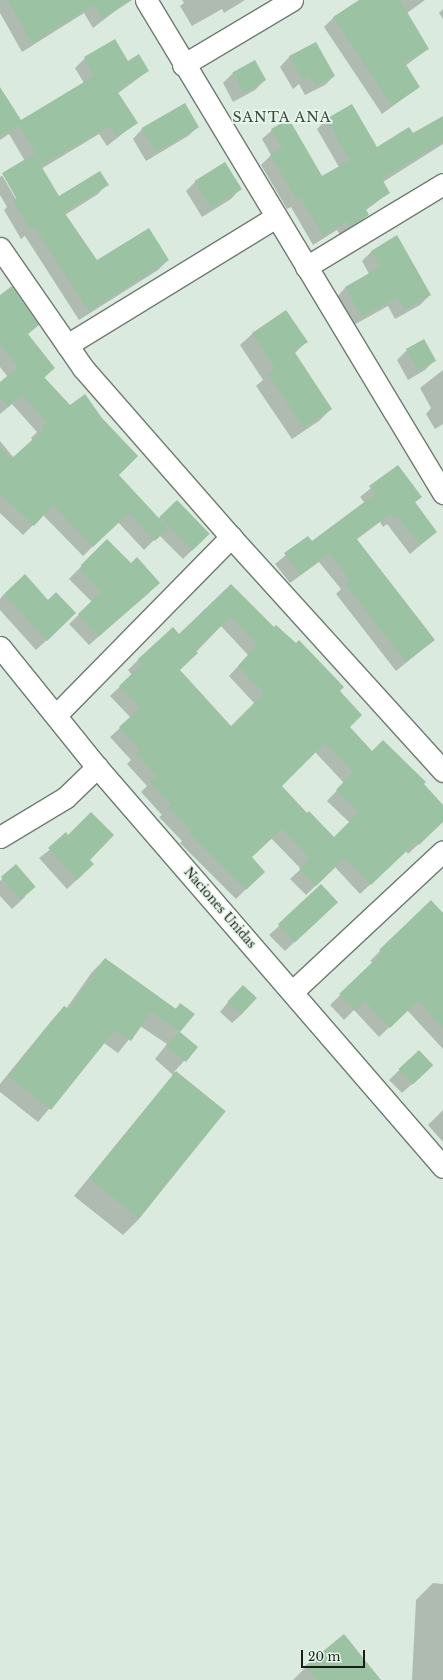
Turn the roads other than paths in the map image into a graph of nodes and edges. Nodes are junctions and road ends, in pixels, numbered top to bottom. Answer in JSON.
{"nodes":[{"id":1,"x":146,"y":0,"type":"edge"},
{"id":2,"x":292,"y":0,"type":"edge"},
{"id":3,"x":183,"y":64,"type":"junction"},
{"id":4,"x":443,"y":184,"type":"edge"},
{"id":5,"x":276,"y":217,"type":"junction"},
{"id":6,"x":0,"y":248,"type":"edge"},
{"id":7,"x":306,"y":267,"type":"junction"},
{"id":8,"x":67,"y":345,"type":"junction"},
{"id":9,"x":435,"y":463,"type":"edge"},
{"id":10,"x":443,"y":493,"type":"edge"},
{"id":11,"x":231,"y":538,"type":"junction"},
{"id":12,"x":0,"y":647,"type":"edge"},
{"id":13,"x":56,"y":715,"type":"junction"},
{"id":14,"x":97,"y":767,"type":"junction"},
{"id":15,"x":443,"y":771,"type":"edge"},
{"id":16,"x":0,"y":837,"type":"edge"},
{"id":17,"x":443,"y":850,"type":"edge"},
{"id":18,"x":293,"y":991,"type":"junction"},
{"id":19,"x":443,"y":1167,"type":"edge"}],
"edges":[{"from":1,"to":3,"type":"street"},
{"from":2,"to":3,"type":"street"},
{"from":3,"to":5,"type":"street"},
{"from":4,"to":7,"type":"street"},
{"from":5,"to":7,"type":"street"},
{"from":5,"to":8,"type":"street"},
{"from":6,"to":8,"type":"street"},
{"from":7,"to":9,"type":"street"},
{"from":8,"to":11,"type":"street"},
{"from":9,"to":10,"type":"street"},
{"from":11,"to":13,"type":"street"},
{"from":11,"to":15,"type":"street"},
{"from":12,"to":13,"type":"street","name":"Naciones Unidas"},
{"from":13,"to":14,"type":"street","name":"Naciones Unidas"},
{"from":14,"to":16,"type":"street"},
{"from":14,"to":18,"type":"street","name":"Naciones Unidas"},
{"from":17,"to":18,"type":"street"},
{"from":18,"to":19,"type":"street","name":"Naciones Unidas"}]}
